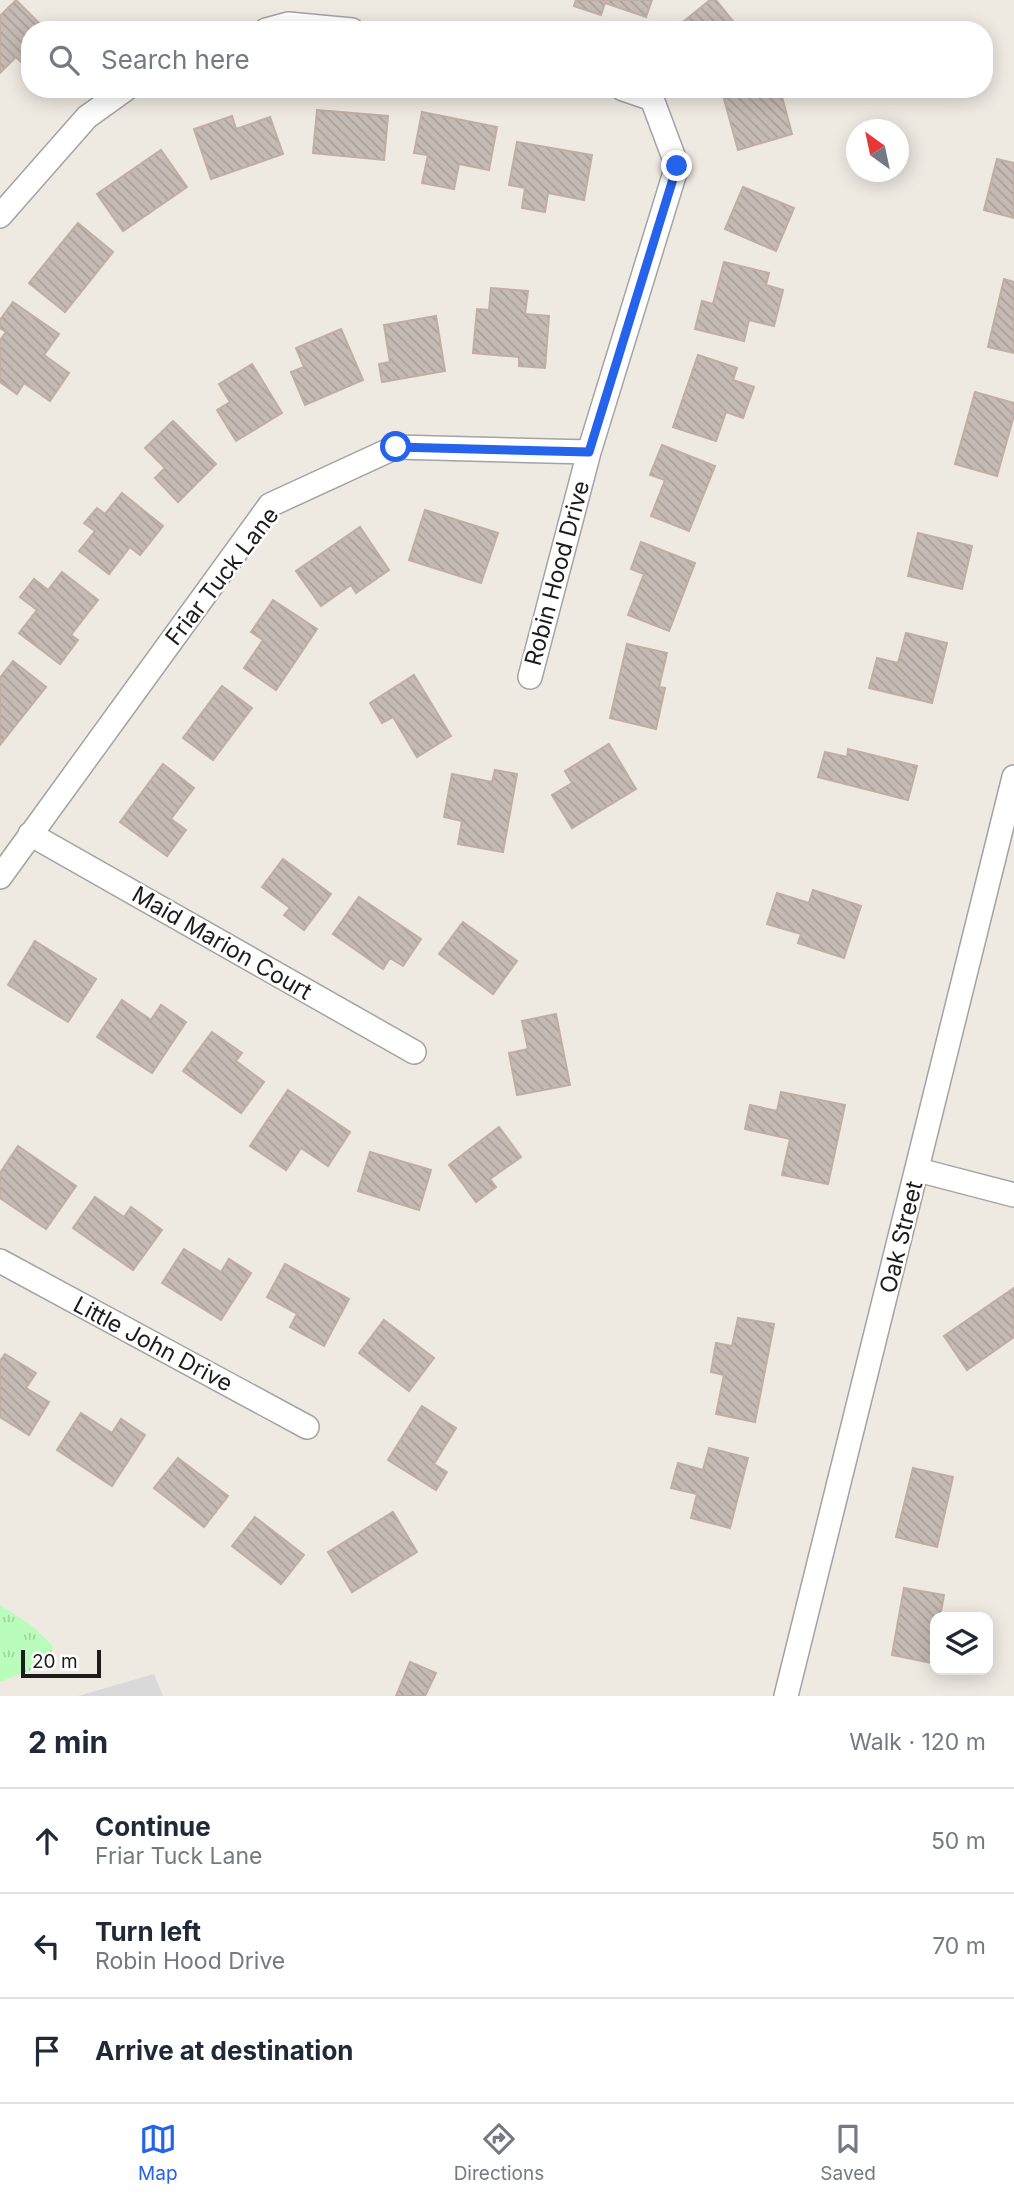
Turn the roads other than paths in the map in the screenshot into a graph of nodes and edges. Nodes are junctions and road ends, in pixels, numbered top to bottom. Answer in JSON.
{"nodes":[{"id":1,"x":113,"y":98,"type":"edge"},
{"id":2,"x":649,"y":98,"type":"edge"},
{"id":3,"x":0,"y":216,"type":"edge"},
{"id":4,"x":589,"y":452,"type":"junction"},
{"id":5,"x":530,"y":677,"type":"dead end"},
{"id":6,"x":1014,"y":777,"type":"edge"},
{"id":7,"x":30,"y":834,"type":"junction"},
{"id":8,"x":0,"y":877,"type":"edge"},
{"id":9,"x":414,"y":1052,"type":"dead end"},
{"id":10,"x":918,"y":1170,"type":"junction"},
{"id":11,"x":1014,"y":1195,"type":"edge"},
{"id":12,"x":0,"y":1261,"type":"edge"},
{"id":13,"x":307,"y":1427,"type":"dead end"},
{"id":14,"x":786,"y":1696,"type":"edge"}],
"edges":[{"from":1,"to":3,"type":"street"},
{"from":2,"to":4,"type":"street","name":"Robin Hood Drive"},
{"from":4,"to":5,"type":"street","name":"Robin Hood Drive"},
{"from":4,"to":7,"type":"street","name":"Friar Tuck Lane"},
{"from":6,"to":10,"type":"street","name":"Oak Street"},
{"from":7,"to":8,"type":"street","name":"Friar Tuck Lane"},
{"from":7,"to":9,"type":"street","name":"Maid Marion Court"},
{"from":10,"to":11,"type":"street"},
{"from":10,"to":14,"type":"street","name":"Oak Street"},
{"from":12,"to":13,"type":"street","name":"Little John Drive"}]}
